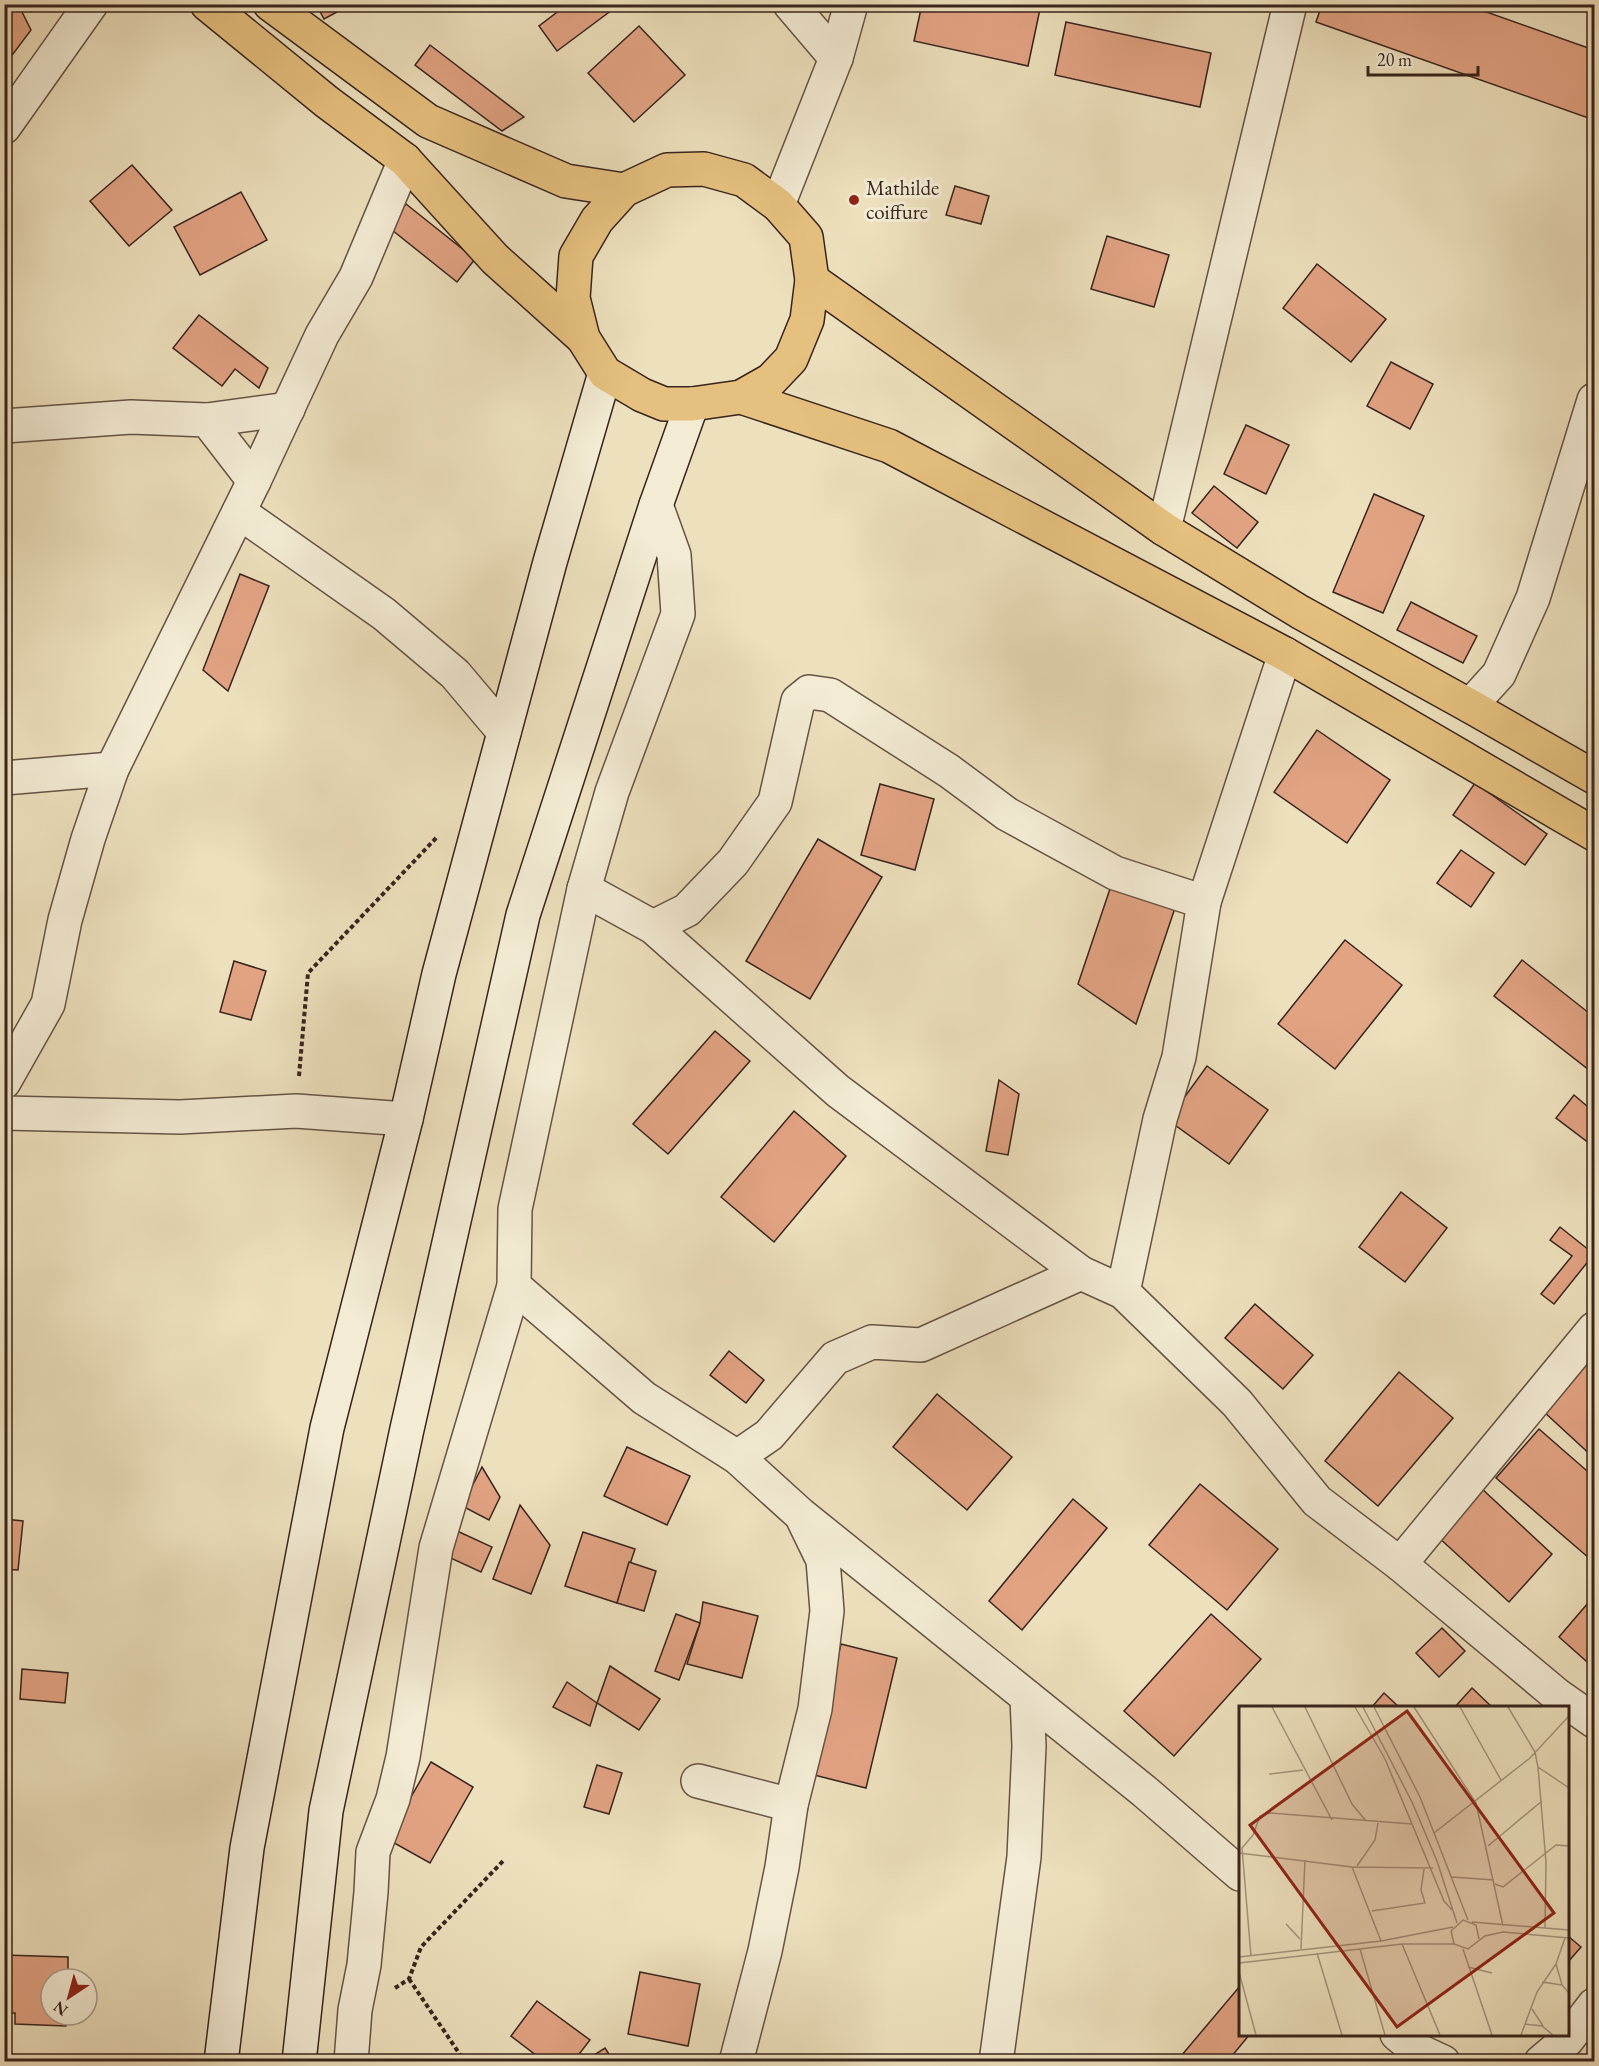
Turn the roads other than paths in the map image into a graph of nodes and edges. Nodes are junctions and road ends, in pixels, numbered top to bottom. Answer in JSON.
{"nodes":[{"id":1,"x":91,"y":4,"type":"edge"},
{"id":2,"x":207,"y":4,"type":"edge"},
{"id":3,"x":270,"y":4,"type":"edge"},
{"id":4,"x":790,"y":4,"type":"edge"},
{"id":5,"x":851,"y":4,"type":"edge"},
{"id":6,"x":1290,"y":4,"type":"edge"},
{"id":7,"x":836,"y":58,"type":"junction"},
{"id":8,"x":4,"y":127,"type":"edge"},
{"id":9,"x":405,"y":160,"type":"junction"},
{"id":10,"x":624,"y":190,"type":"junction"},
{"id":11,"x":778,"y":205,"type":"junction"},
{"id":12,"x":812,"y":280,"type":"junction"},
{"id":13,"x":583,"y":338,"type":"junction"},
{"id":14,"x":605,"y":373,"type":"junction"},
{"id":15,"x":741,"y":397,"type":"junction"},
{"id":16,"x":1594,"y":400,"type":"edge"},
{"id":17,"x":692,"y":404,"type":"junction"},
{"id":18,"x":288,"y":409,"type":"junction"},
{"id":19,"x":207,"y":420,"type":"junction"},
{"id":20,"x":4,"y":426,"type":"edge"},
{"id":21,"x":254,"y":481,"type":"junction"},
{"id":22,"x":656,"y":505,"type":"junction"},
{"id":23,"x":239,"y":513,"type":"junction"},
{"id":24,"x":1164,"y":529,"type":"junction"},
{"id":25,"x":1285,"y":654,"type":"junction"},
{"id":26,"x":1470,"y":706,"type":"junction"},
{"id":27,"x":504,"y":732,"type":"junction"},
{"id":28,"x":112,"y":769,"type":"junction"},
{"id":29,"x":1594,"y":777,"type":"edge"},
{"id":30,"x":4,"y":778,"type":"edge"},
{"id":31,"x":1594,"y":834,"type":"edge"},
{"id":32,"x":584,"y":890,"type":"junction"},
{"id":33,"x":1204,"y":902,"type":"junction"},
{"id":34,"x":653,"y":927,"type":"junction"},
{"id":35,"x":4,"y":1082,"type":"edge"},
{"id":36,"x":4,"y":1113,"type":"edge"},
{"id":37,"x":406,"y":1119,"type":"junction"},
{"id":38,"x":1081,"y":1273,"type":"junction"},
{"id":39,"x":514,"y":1286,"type":"junction"},
{"id":40,"x":1123,"y":1292,"type":"junction"},
{"id":41,"x":1594,"y":1329,"type":"edge"},
{"id":42,"x":737,"y":1457,"type":"junction"},
{"id":43,"x":800,"y":1514,"type":"junction"},
{"id":44,"x":1400,"y":1564,"type":"junction"},
{"id":45,"x":1027,"y":1697,"type":"junction"},
{"id":46,"x":1594,"y":1721,"type":"edge"},
{"id":47,"x":698,"y":1781,"type":"dead end"},
{"id":48,"x":791,"y":1805,"type":"junction"},
{"id":49,"x":1239,"y":1873,"type":"edge"},
{"id":50,"x":1594,"y":2005,"type":"edge"},
{"id":51,"x":1399,"y":2036,"type":"edge"},
{"id":52,"x":221,"y":2061,"type":"edge"},
{"id":53,"x":299,"y":2061,"type":"edge"},
{"id":54,"x":351,"y":2061,"type":"edge"},
{"id":55,"x":736,"y":2061,"type":"edge"},
{"id":56,"x":996,"y":2061,"type":"edge"},
{"id":57,"x":1443,"y":2061,"type":"edge"},
{"id":58,"x":1541,"y":2061,"type":"edge"}],
"edges":[{"from":1,"to":8,"type":"street"},
{"from":2,"to":9,"type":"main road"},
{"from":3,"to":10,"type":"main road"},
{"from":4,"to":7,"type":"street"},
{"from":5,"to":7,"type":"street"},
{"from":6,"to":24,"type":"street"},
{"from":7,"to":11,"type":"street"},
{"from":9,"to":13,"type":"main road"},
{"from":9,"to":18,"type":"street"},
{"from":10,"to":11,"type":"main road"},
{"from":10,"to":13,"type":"main road"},
{"from":11,"to":12,"type":"main road"},
{"from":12,"to":15,"type":"main road"},
{"from":12,"to":24,"type":"main road"},
{"from":13,"to":14,"type":"main road"},
{"from":14,"to":17,"type":"main road"},
{"from":14,"to":27,"type":"street"},
{"from":15,"to":17,"type":"main road"},
{"from":15,"to":25,"type":"main road"},
{"from":16,"to":26,"type":"street"},
{"from":17,"to":22,"type":"street"},
{"from":18,"to":19,"type":"street"},
{"from":18,"to":21,"type":"street"},
{"from":19,"to":20,"type":"street"},
{"from":19,"to":21,"type":"street"},
{"from":21,"to":23,"type":"street"},
{"from":22,"to":32,"type":"street"},
{"from":22,"to":53,"type":"street"},
{"from":23,"to":27,"type":"street"},
{"from":23,"to":28,"type":"street"},
{"from":24,"to":26,"type":"main road"},
{"from":25,"to":31,"type":"main road"},
{"from":25,"to":33,"type":"street"},
{"from":26,"to":29,"type":"main road"},
{"from":27,"to":37,"type":"street"},
{"from":28,"to":30,"type":"street"},
{"from":28,"to":35,"type":"street"},
{"from":32,"to":34,"type":"street"},
{"from":32,"to":39,"type":"street"},
{"from":33,"to":34,"type":"street"},
{"from":33,"to":40,"type":"street"},
{"from":34,"to":38,"type":"street"},
{"from":36,"to":37,"type":"street"},
{"from":37,"to":52,"type":"street"},
{"from":38,"to":40,"type":"street"},
{"from":38,"to":42,"type":"street"},
{"from":39,"to":42,"type":"street"},
{"from":39,"to":54,"type":"street"},
{"from":40,"to":44,"type":"street"},
{"from":41,"to":44,"type":"street"},
{"from":42,"to":43,"type":"street"},
{"from":43,"to":45,"type":"street"},
{"from":43,"to":48,"type":"street"},
{"from":44,"to":46,"type":"street"},
{"from":45,"to":49,"type":"street"},
{"from":45,"to":56,"type":"street"},
{"from":47,"to":48,"type":"street"},
{"from":48,"to":55,"type":"street"},
{"from":50,"to":58,"type":"street"},
{"from":51,"to":57,"type":"street"}]}
